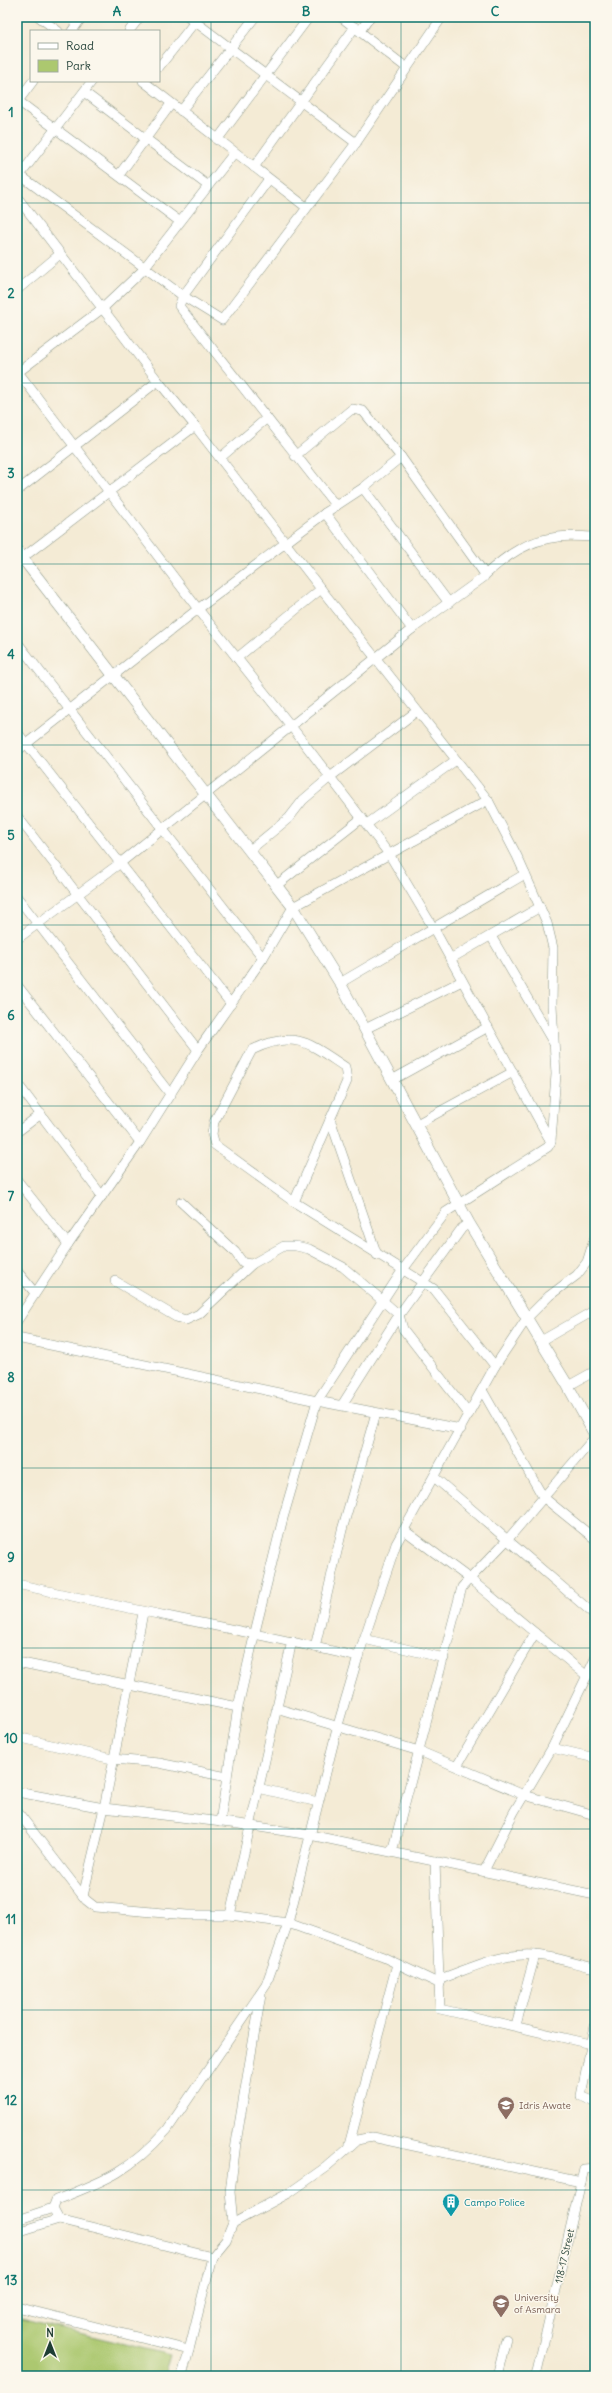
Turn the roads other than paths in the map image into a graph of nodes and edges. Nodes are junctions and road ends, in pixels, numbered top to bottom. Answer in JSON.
{"nodes":[{"id":1,"x":39,"y":17,"type":"edge"},
{"id":2,"x":82,"y":17,"type":"edge"},
{"id":3,"x":140,"y":17,"type":"edge"},
{"id":4,"x":254,"y":17,"type":"edge"},
{"id":5,"x":309,"y":17,"type":"edge"},
{"id":6,"x":342,"y":17,"type":"edge"},
{"id":7,"x":370,"y":17,"type":"edge"},
{"id":8,"x":442,"y":17,"type":"edge"},
{"id":9,"x":194,"y":19,"type":"edge"},
{"id":10,"x":358,"y":29,"type":"junction"},
{"id":11,"x":57,"y":30,"type":"edge"},
{"id":12,"x":73,"y":30,"type":"edge"},
{"id":13,"x":130,"y":30,"type":"edge"},
{"id":14,"x":230,"y":49,"type":"junction"},
{"id":15,"x":160,"y":66,"type":"edge"},
{"id":16,"x":407,"y":68,"type":"junction"},
{"id":17,"x":265,"y":76,"type":"junction"},
{"id":18,"x":32,"y":82,"type":"edge"},
{"id":19,"x":91,"y":82,"type":"edge"},
{"id":20,"x":146,"y":82,"type":"edge"},
{"id":21,"x":84,"y":92,"type":"junction"},
{"id":22,"x":18,"y":100,"type":"edge"},
{"id":23,"x":299,"y":102,"type":"junction"},
{"id":24,"x":172,"y":104,"type":"junction"},
{"id":25,"x":181,"y":111,"type":"junction"},
{"id":26,"x":56,"y":128,"type":"junction"},
{"id":27,"x":145,"y":138,"type":"junction"},
{"id":28,"x":217,"y":140,"type":"junction"},
{"id":29,"x":356,"y":143,"type":"junction"},
{"id":30,"x":234,"y":153,"type":"junction"},
{"id":31,"x":254,"y":167,"type":"junction"},
{"id":32,"x":119,"y":175,"type":"junction"},
{"id":33,"x":18,"y":176,"type":"edge"},
{"id":34,"x":269,"y":179,"type":"junction"},
{"id":35,"x":208,"y":185,"type":"junction"},
{"id":36,"x":17,"y":197,"type":"edge"},
{"id":37,"x":306,"y":207,"type":"junction"},
{"id":38,"x":180,"y":221,"type":"junction"},
{"id":39,"x":60,"y":254,"type":"junction"},
{"id":40,"x":146,"y":266,"type":"junction"},
{"id":41,"x":17,"y":290,"type":"edge"},
{"id":42,"x":183,"y":296,"type":"junction"},
{"id":43,"x":103,"y":308,"type":"junction"},
{"id":44,"x":18,"y":372,"type":"edge"},
{"id":45,"x":158,"y":381,"type":"junction"},
{"id":46,"x":267,"y":418,"type":"junction"},
{"id":47,"x":195,"y":426,"type":"junction"},
{"id":48,"x":74,"y":446,"type":"junction"},
{"id":49,"x":295,"y":456,"type":"junction"},
{"id":50,"x":401,"y":457,"type":"junction"},
{"id":51,"x":220,"y":458,"type":"junction"},
{"id":52,"x":363,"y":488,"type":"junction"},
{"id":53,"x":17,"y":491,"type":"edge"},
{"id":54,"x":110,"y":492,"type":"junction"},
{"id":55,"x":336,"y":506,"type":"junction"},
{"id":56,"x":325,"y":513,"type":"junction"},
{"id":57,"x":595,"y":537,"type":"edge"},
{"id":58,"x":287,"y":542,"type":"junction"},
{"id":59,"x":19,"y":557,"type":"edge"},
{"id":60,"x":485,"y":575,"type":"junction"},
{"id":61,"x":321,"y":589,"type":"junction"},
{"id":62,"x":449,"y":603,"type":"junction"},
{"id":63,"x":198,"y":609,"type":"junction"},
{"id":64,"x":412,"y":629,"type":"junction"},
{"id":65,"x":17,"y":642,"type":"edge"},
{"id":66,"x":237,"y":658,"type":"junction"},
{"id":67,"x":376,"y":658,"type":"junction"},
{"id":68,"x":115,"y":676,"type":"junction"},
{"id":69,"x":70,"y":711,"type":"junction"},
{"id":70,"x":417,"y":711,"type":"junction"},
{"id":71,"x":291,"y":726,"type":"junction"},
{"id":72,"x":17,"y":732,"type":"edge"},
{"id":73,"x":27,"y":744,"type":"junction"},
{"id":74,"x":17,"y":751,"type":"edge"},
{"id":75,"x":456,"y":760,"type":"junction"},
{"id":76,"x":330,"y":776,"type":"junction"},
{"id":77,"x":206,"y":793,"type":"junction"},
{"id":78,"x":488,"y":800,"type":"junction"},
{"id":79,"x":17,"y":816,"type":"edge"},
{"id":80,"x":364,"y":821,"type":"junction"},
{"id":81,"x":161,"y":828,"type":"junction"},
{"id":82,"x":250,"y":850,"type":"junction"},
{"id":83,"x":389,"y":854,"type":"junction"},
{"id":84,"x":119,"y":864,"type":"junction"},
{"id":85,"x":525,"y":874,"type":"junction"},
{"id":86,"x":277,"y":885,"type":"junction"},
{"id":87,"x":77,"y":895,"type":"junction"},
{"id":88,"x":17,"y":897,"type":"edge"},
{"id":89,"x":293,"y":907,"type":"junction"},
{"id":90,"x":540,"y":907,"type":"junction"},
{"id":91,"x":37,"y":924,"type":"junction"},
{"id":92,"x":434,"y":929,"type":"junction"},
{"id":93,"x":491,"y":936,"type":"junction"},
{"id":94,"x":17,"y":939,"type":"edge"},
{"id":95,"x":263,"y":958,"type":"junction"},
{"id":96,"x":450,"y":959,"type":"junction"},
{"id":97,"x":462,"y":981,"type":"junction"},
{"id":98,"x":340,"y":983,"type":"junction"},
{"id":99,"x":17,"y":985,"type":"edge"},
{"id":100,"x":231,"y":1004,"type":"junction"},
{"id":101,"x":488,"y":1027,"type":"junction"},
{"id":102,"x":365,"y":1029,"type":"junction"},
{"id":103,"x":554,"y":1045,"type":"junction"},
{"id":104,"x":198,"y":1050,"type":"junction"},
{"id":105,"x":513,"y":1072,"type":"junction"},
{"id":106,"x":392,"y":1080,"type":"junction"},
{"id":107,"x":17,"y":1083,"type":"edge"},
{"id":108,"x":171,"y":1096,"type":"junction"},
{"id":109,"x":41,"y":1114,"type":"junction"},
{"id":110,"x":330,"y":1119,"type":"junction"},
{"id":111,"x":417,"y":1124,"type":"junction"},
{"id":112,"x":17,"y":1132,"type":"edge"},
{"id":113,"x":140,"y":1142,"type":"junction"},
{"id":114,"x":551,"y":1142,"type":"junction"},
{"id":115,"x":17,"y":1180,"type":"edge"},
{"id":116,"x":102,"y":1196,"type":"junction"},
{"id":117,"x":181,"y":1202,"type":"dead end"},
{"id":118,"x":294,"y":1202,"type":"junction"},
{"id":119,"x":459,"y":1202,"type":"junction"},
{"id":120,"x":469,"y":1223,"type":"junction"},
{"id":121,"x":595,"y":1237,"type":"edge"},
{"id":122,"x":68,"y":1244,"type":"junction"},
{"id":123,"x":377,"y":1255,"type":"junction"},
{"id":124,"x":252,"y":1264,"type":"junction"},
{"id":125,"x":402,"y":1270,"type":"junction"},
{"id":126,"x":17,"y":1271,"type":"edge"},
{"id":127,"x":115,"y":1281,"type":"dead end"},
{"id":128,"x":424,"y":1282,"type":"junction"},
{"id":129,"x":35,"y":1293,"type":"junction"},
{"id":130,"x":383,"y":1301,"type":"junction"},
{"id":131,"x":595,"y":1310,"type":"edge"},
{"id":132,"x":399,"y":1315,"type":"junction"},
{"id":133,"x":527,"y":1318,"type":"junction"},
{"id":134,"x":17,"y":1321,"type":"edge"},
{"id":135,"x":17,"y":1338,"type":"edge"},
{"id":136,"x":541,"y":1341,"type":"junction"},
{"id":137,"x":495,"y":1366,"type":"junction"},
{"id":138,"x":595,"y":1371,"type":"edge"},
{"id":139,"x":568,"y":1386,"type":"junction"},
{"id":140,"x":482,"y":1390,"type":"junction"},
{"id":141,"x":317,"y":1401,"type":"junction"},
{"id":142,"x":342,"y":1405,"type":"junction"},
{"id":143,"x":376,"y":1413,"type":"junction"},
{"id":144,"x":469,"y":1414,"type":"junction"},
{"id":145,"x":461,"y":1429,"type":"junction"},
{"id":146,"x":595,"y":1436,"type":"edge"},
{"id":147,"x":434,"y":1477,"type":"junction"},
{"id":148,"x":543,"y":1497,"type":"junction"},
{"id":149,"x":404,"y":1530,"type":"junction"},
{"id":150,"x":508,"y":1539,"type":"junction"},
{"id":151,"x":595,"y":1539,"type":"edge"},
{"id":152,"x":470,"y":1579,"type":"junction"},
{"id":153,"x":17,"y":1584,"type":"edge"},
{"id":154,"x":143,"y":1613,"type":"junction"},
{"id":155,"x":595,"y":1615,"type":"edge"},
{"id":156,"x":255,"y":1632,"type":"junction"},
{"id":157,"x":535,"y":1633,"type":"junction"},
{"id":158,"x":364,"y":1639,"type":"junction"},
{"id":159,"x":292,"y":1641,"type":"junction"},
{"id":160,"x":315,"y":1647,"type":"junction"},
{"id":161,"x":358,"y":1657,"type":"junction"},
{"id":162,"x":444,"y":1658,"type":"junction"},
{"id":163,"x":595,"y":1659,"type":"edge"},
{"id":164,"x":17,"y":1662,"type":"edge"},
{"id":165,"x":587,"y":1676,"type":"junction"},
{"id":166,"x":128,"y":1685,"type":"junction"},
{"id":167,"x":238,"y":1707,"type":"junction"},
{"id":168,"x":276,"y":1708,"type":"junction"},
{"id":169,"x":338,"y":1725,"type":"junction"},
{"id":170,"x":17,"y":1737,"type":"edge"},
{"id":171,"x":552,"y":1748,"type":"junction"},
{"id":172,"x":419,"y":1751,"type":"junction"},
{"id":173,"x":112,"y":1758,"type":"junction"},
{"id":174,"x":595,"y":1758,"type":"edge"},
{"id":175,"x":457,"y":1766,"type":"junction"},
{"id":176,"x":227,"y":1777,"type":"junction"},
{"id":177,"x":258,"y":1788,"type":"junction"},
{"id":178,"x":17,"y":1792,"type":"edge"},
{"id":179,"x":524,"y":1795,"type":"junction"},
{"id":180,"x":318,"y":1802,"type":"junction"},
{"id":181,"x":104,"y":1808,"type":"junction"},
{"id":182,"x":17,"y":1812,"type":"edge"},
{"id":183,"x":595,"y":1815,"type":"edge"},
{"id":184,"x":220,"y":1822,"type":"junction"},
{"id":185,"x":251,"y":1826,"type":"junction"},
{"id":186,"x":310,"y":1835,"type":"junction"},
{"id":187,"x":392,"y":1852,"type":"junction"},
{"id":188,"x":434,"y":1861,"type":"junction"},
{"id":189,"x":484,"y":1871,"type":"junction"},
{"id":190,"x":595,"y":1895,"type":"edge"},
{"id":191,"x":83,"y":1896,"type":"junction"},
{"id":192,"x":230,"y":1915,"type":"junction"},
{"id":193,"x":288,"y":1923,"type":"junction"},
{"id":194,"x":535,"y":1955,"type":"junction"},
{"id":195,"x":397,"y":1964,"type":"junction"},
{"id":196,"x":595,"y":1968,"type":"edge"},
{"id":197,"x":440,"y":1982,"type":"junction"},
{"id":198,"x":261,"y":1992,"type":"junction"},
{"id":199,"x":516,"y":2026,"type":"junction"},
{"id":200,"x":595,"y":2026,"type":"edge"},
{"id":201,"x":593,"y":2045,"type":"edge"},
{"id":202,"x":595,"y":2102,"type":"edge"},
{"id":203,"x":349,"y":2145,"type":"junction"},
{"id":204,"x":590,"y":2168,"type":"edge"},
{"id":205,"x":581,"y":2182,"type":"junction"},
{"id":206,"x":53,"y":2208,"type":"junction"},
{"id":207,"x":60,"y":2219,"type":"junction"},
{"id":208,"x":17,"y":2220,"type":"edge"},
{"id":209,"x":233,"y":2223,"type":"junction"},
{"id":210,"x":17,"y":2232,"type":"edge"},
{"id":211,"x":212,"y":2257,"type":"junction"},
{"id":212,"x":17,"y":2307,"type":"edge"},
{"id":213,"x":506,"y":2338,"type":"dead end"},
{"id":214,"x":189,"y":2350,"type":"junction"},
{"id":215,"x":182,"y":2376,"type":"edge"},
{"id":216,"x":497,"y":2376,"type":"edge"},
{"id":217,"x":536,"y":2376,"type":"edge"}],
"edges":[{"from":1,"to":11,"type":"street"},
{"from":2,"to":12,"type":"street"},
{"from":3,"to":13,"type":"street"},
{"from":4,"to":14,"type":"street"},
{"from":5,"to":17,"type":"street"},
{"from":6,"to":10,"type":"street"},
{"from":7,"to":10,"type":"street"},
{"from":8,"to":16,"type":"street"},
{"from":9,"to":14,"type":"street"},
{"from":9,"to":15,"type":"street"},
{"from":10,"to":16,"type":"street"},
{"from":10,"to":23,"type":"street"},
{"from":14,"to":17,"type":"street"},
{"from":14,"to":25,"type":"street"},
{"from":16,"to":29,"type":"street"},
{"from":17,"to":23,"type":"street"},
{"from":17,"to":28,"type":"street"},
{"from":18,"to":22,"type":"street"},
{"from":19,"to":21,"type":"street"},
{"from":20,"to":24,"type":"street"},
{"from":21,"to":26,"type":"street"},
{"from":21,"to":27,"type":"street"},
{"from":22,"to":26,"type":"street"},
{"from":23,"to":29,"type":"street"},
{"from":23,"to":31,"type":"street"},
{"from":24,"to":25,"type":"street"},
{"from":24,"to":27,"type":"street"},
{"from":25,"to":28,"type":"street"},
{"from":26,"to":32,"type":"street"},
{"from":26,"to":33,"type":"street"},
{"from":27,"to":32,"type":"street"},
{"from":27,"to":35,"type":"street"},
{"from":28,"to":30,"type":"street"},
{"from":29,"to":37,"type":"street"},
{"from":30,"to":31,"type":"street"},
{"from":30,"to":35,"type":"street"},
{"from":31,"to":34,"type":"street"},
{"from":32,"to":38,"type":"street"},
{"from":33,"to":40,"type":"street"},
{"from":34,"to":37,"type":"street"},
{"from":34,"to":42,"type":"street"},
{"from":35,"to":38,"type":"street"},
{"from":36,"to":39,"type":"street"},
{"from":37,"to":42,"type":"street"},
{"from":38,"to":40,"type":"street"},
{"from":39,"to":41,"type":"street"},
{"from":39,"to":43,"type":"street"},
{"from":40,"to":42,"type":"street"},
{"from":40,"to":43,"type":"street"},
{"from":42,"to":46,"type":"street"},
{"from":43,"to":44,"type":"street"},
{"from":43,"to":45,"type":"street"},
{"from":44,"to":48,"type":"street"},
{"from":45,"to":47,"type":"street"},
{"from":45,"to":48,"type":"street"},
{"from":46,"to":49,"type":"street"},
{"from":46,"to":51,"type":"street"},
{"from":47,"to":51,"type":"street"},
{"from":47,"to":54,"type":"street"},
{"from":48,"to":53,"type":"street"},
{"from":48,"to":54,"type":"street"},
{"from":49,"to":50,"type":"street"},
{"from":49,"to":55,"type":"street"},
{"from":50,"to":52,"type":"street"},
{"from":50,"to":60,"type":"street"},
{"from":51,"to":58,"type":"street"},
{"from":52,"to":55,"type":"street"},
{"from":52,"to":62,"type":"street"},
{"from":54,"to":59,"type":"street"},
{"from":54,"to":63,"type":"street"},
{"from":55,"to":56,"type":"street"},
{"from":56,"to":58,"type":"street"},
{"from":56,"to":64,"type":"street"},
{"from":57,"to":60,"type":"street"},
{"from":58,"to":61,"type":"street"},
{"from":58,"to":63,"type":"street"},
{"from":59,"to":68,"type":"main road"},
{"from":60,"to":62,"type":"street"},
{"from":61,"to":66,"type":"street"},
{"from":61,"to":67,"type":"street"},
{"from":62,"to":64,"type":"street"},
{"from":63,"to":66,"type":"street"},
{"from":63,"to":68,"type":"street"},
{"from":64,"to":67,"type":"street"},
{"from":65,"to":69,"type":"street"},
{"from":66,"to":71,"type":"street"},
{"from":67,"to":70,"type":"street"},
{"from":67,"to":71,"type":"street"},
{"from":68,"to":69,"type":"street"},
{"from":68,"to":77,"type":"main road"},
{"from":69,"to":73,"type":"street"},
{"from":69,"to":81,"type":"street"},
{"from":70,"to":75,"type":"street"},
{"from":70,"to":76,"type":"street"},
{"from":71,"to":76,"type":"street"},
{"from":71,"to":77,"type":"street"},
{"from":72,"to":73,"type":"street"},
{"from":73,"to":74,"type":"street"},
{"from":73,"to":84,"type":"street"},
{"from":75,"to":78,"type":"street"},
{"from":75,"to":80,"type":"street"},
{"from":76,"to":80,"type":"street"},
{"from":76,"to":82,"type":"street"},
{"from":77,"to":81,"type":"street"},
{"from":77,"to":82,"type":"main road"},
{"from":78,"to":83,"type":"street"},
{"from":78,"to":85,"type":"street"},
{"from":79,"to":87,"type":"street"},
{"from":80,"to":83,"type":"street"},
{"from":80,"to":86,"type":"street"},
{"from":81,"to":84,"type":"street"},
{"from":81,"to":95,"type":"street"},
{"from":82,"to":86,"type":"main road"},
{"from":83,"to":89,"type":"street"},
{"from":83,"to":92,"type":"street"},
{"from":84,"to":87,"type":"street"},
{"from":84,"to":100,"type":"street"},
{"from":85,"to":90,"type":"street"},
{"from":85,"to":92,"type":"street"},
{"from":86,"to":89,"type":"main road"},
{"from":87,"to":91,"type":"street"},
{"from":87,"to":104,"type":"street"},
{"from":88,"to":91,"type":"street"},
{"from":89,"to":95,"type":"street"},
{"from":89,"to":98,"type":"main road"},
{"from":90,"to":93,"type":"street"},
{"from":90,"to":103,"type":"street"},
{"from":91,"to":94,"type":"street"},
{"from":91,"to":108,"type":"street"},
{"from":92,"to":96,"type":"street"},
{"from":92,"to":98,"type":"street"},
{"from":93,"to":96,"type":"street"},
{"from":93,"to":103,"type":"street"},
{"from":95,"to":100,"type":"street"},
{"from":96,"to":97,"type":"street"},
{"from":97,"to":101,"type":"street"},
{"from":97,"to":102,"type":"street"},
{"from":98,"to":102,"type":"main road"},
{"from":99,"to":113,"type":"street"},
{"from":100,"to":104,"type":"street"},
{"from":101,"to":105,"type":"street"},
{"from":101,"to":106,"type":"street"},
{"from":102,"to":106,"type":"main road"},
{"from":103,"to":114,"type":"street"},
{"from":104,"to":108,"type":"street"},
{"from":105,"to":111,"type":"street"},
{"from":105,"to":114,"type":"street"},
{"from":106,"to":111,"type":"main road"},
{"from":107,"to":109,"type":"street"},
{"from":108,"to":113,"type":"street"},
{"from":109,"to":112,"type":"street"},
{"from":109,"to":116,"type":"street"},
{"from":110,"to":118,"type":"street"},
{"from":110,"to":118,"type":"street"},
{"from":110,"to":123,"type":"street"},
{"from":111,"to":119,"type":"main road"},
{"from":113,"to":116,"type":"street"},
{"from":114,"to":119,"type":"street"},
{"from":115,"to":122,"type":"street"},
{"from":116,"to":122,"type":"street"},
{"from":117,"to":124,"type":"street"},
{"from":118,"to":123,"type":"street"},
{"from":119,"to":120,"type":"main road"},
{"from":119,"to":125,"type":"street"},
{"from":120,"to":128,"type":"street"},
{"from":120,"to":133,"type":"main road"},
{"from":121,"to":133,"type":"street"},
{"from":122,"to":129,"type":"street"},
{"from":123,"to":125,"type":"street"},
{"from":124,"to":127,"type":"street"},
{"from":124,"to":130,"type":"street"},
{"from":125,"to":128,"type":"street"},
{"from":125,"to":130,"type":"street"},
{"from":126,"to":129,"type":"street"},
{"from":128,"to":132,"type":"street"},
{"from":128,"to":137,"type":"street"},
{"from":129,"to":134,"type":"street"},
{"from":130,"to":132,"type":"street"},
{"from":130,"to":141,"type":"street"},
{"from":131,"to":136,"type":"street"},
{"from":132,"to":142,"type":"street"},
{"from":132,"to":144,"type":"street"},
{"from":133,"to":136,"type":"main road"},
{"from":133,"to":137,"type":"street"},
{"from":135,"to":141,"type":"street"},
{"from":136,"to":139,"type":"main road"},
{"from":137,"to":140,"type":"street"},
{"from":138,"to":139,"type":"street"},
{"from":139,"to":146,"type":"main road"},
{"from":140,"to":144,"type":"street"},
{"from":140,"to":148,"type":"street"},
{"from":141,"to":142,"type":"street"},
{"from":141,"to":156,"type":"street"},
{"from":142,"to":143,"type":"street"},
{"from":143,"to":145,"type":"street"},
{"from":143,"to":160,"type":"street"},
{"from":144,"to":145,"type":"street"},
{"from":145,"to":147,"type":"street"},
{"from":146,"to":148,"type":"street"},
{"from":147,"to":149,"type":"street"},
{"from":147,"to":150,"type":"street"},
{"from":148,"to":150,"type":"street"},
{"from":148,"to":151,"type":"street"},
{"from":149,"to":152,"type":"street"},
{"from":149,"to":158,"type":"street"},
{"from":150,"to":152,"type":"street"},
{"from":150,"to":155,"type":"street"},
{"from":152,"to":157,"type":"street"},
{"from":152,"to":162,"type":"street"},
{"from":153,"to":154,"type":"street"},
{"from":154,"to":156,"type":"street"},
{"from":154,"to":166,"type":"street"},
{"from":156,"to":159,"type":"street"},
{"from":156,"to":167,"type":"street"},
{"from":157,"to":165,"type":"street"},
{"from":157,"to":175,"type":"street"},
{"from":158,"to":161,"type":"street"},
{"from":158,"to":162,"type":"street"},
{"from":159,"to":160,"type":"street"},
{"from":159,"to":168,"type":"street"},
{"from":160,"to":161,"type":"street"},
{"from":161,"to":169,"type":"street"},
{"from":162,"to":172,"type":"street"},
{"from":163,"to":165,"type":"street"},
{"from":164,"to":166,"type":"street"},
{"from":165,"to":171,"type":"street"},
{"from":166,"to":167,"type":"street"},
{"from":166,"to":173,"type":"street"},
{"from":167,"to":176,"type":"street"},
{"from":168,"to":169,"type":"street"},
{"from":168,"to":177,"type":"street"},
{"from":169,"to":172,"type":"street"},
{"from":169,"to":180,"type":"street"},
{"from":170,"to":173,"type":"street"},
{"from":171,"to":174,"type":"street"},
{"from":171,"to":179,"type":"street"},
{"from":172,"to":175,"type":"street"},
{"from":172,"to":187,"type":"street"},
{"from":173,"to":176,"type":"street"},
{"from":173,"to":181,"type":"street"},
{"from":175,"to":179,"type":"street"},
{"from":176,"to":184,"type":"street"},
{"from":177,"to":180,"type":"street"},
{"from":177,"to":185,"type":"street"},
{"from":178,"to":181,"type":"street"},
{"from":179,"to":183,"type":"street"},
{"from":179,"to":189,"type":"street"},
{"from":180,"to":186,"type":"street"},
{"from":181,"to":184,"type":"street"},
{"from":181,"to":191,"type":"street"},
{"from":182,"to":191,"type":"street"},
{"from":184,"to":185,"type":"street"},
{"from":185,"to":186,"type":"street"},
{"from":185,"to":192,"type":"street"},
{"from":186,"to":187,"type":"street"},
{"from":186,"to":193,"type":"street"},
{"from":187,"to":188,"type":"street"},
{"from":188,"to":189,"type":"street"},
{"from":188,"to":197,"type":"street"},
{"from":189,"to":190,"type":"street"},
{"from":191,"to":192,"type":"street"},
{"from":192,"to":193,"type":"street"},
{"from":193,"to":195,"type":"street"},
{"from":193,"to":198,"type":"street"},
{"from":194,"to":196,"type":"street"},
{"from":194,"to":197,"type":"street"},
{"from":194,"to":199,"type":"street"},
{"from":195,"to":197,"type":"street"},
{"from":195,"to":203,"type":"street"},
{"from":197,"to":199,"type":"street"},
{"from":198,"to":206,"type":"street"},
{"from":198,"to":209,"type":"street"},
{"from":199,"to":201,"type":"street"},
{"from":200,"to":201,"type":"street"},
{"from":201,"to":202,"type":"street"},
{"from":203,"to":205,"type":"street"},
{"from":203,"to":209,"type":"street"},
{"from":204,"to":205,"type":"street","name":"118-17 Street"},
{"from":205,"to":217,"type":"street","name":"118-17 Street"},
{"from":206,"to":207,"type":"street"},
{"from":206,"to":208,"type":"street"},
{"from":207,"to":210,"type":"street"},
{"from":207,"to":211,"type":"street"},
{"from":209,"to":211,"type":"street"},
{"from":211,"to":214,"type":"street"},
{"from":212,"to":214,"type":"street"},
{"from":213,"to":216,"type":"street"},
{"from":214,"to":215,"type":"street"}]}
